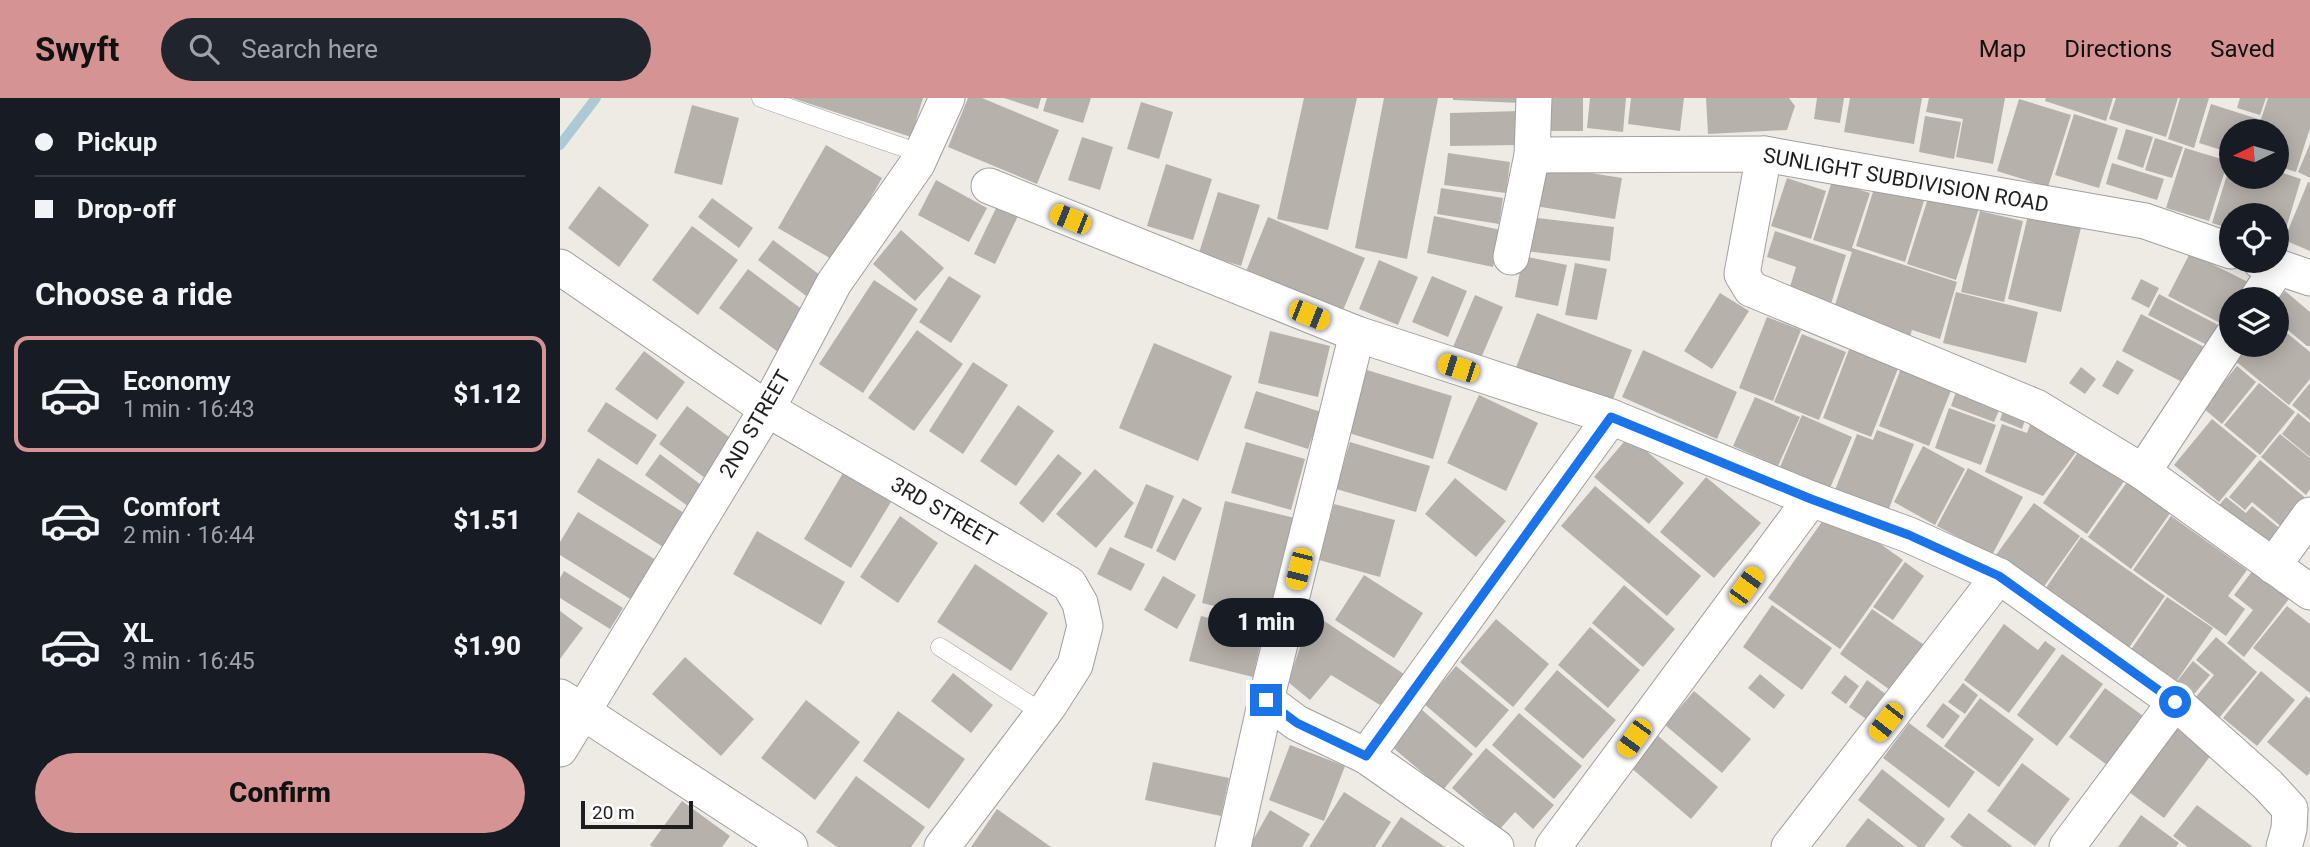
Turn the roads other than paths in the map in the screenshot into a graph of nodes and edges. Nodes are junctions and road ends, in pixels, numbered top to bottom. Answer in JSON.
{"nodes":[{"id":1,"x":761,"y":98,"type":"edge"},
{"id":2,"x":947,"y":98,"type":"edge"},
{"id":3,"x":1534,"y":98,"type":"edge"},
{"id":4,"x":922,"y":154,"type":"junction"},
{"id":5,"x":1764,"y":154,"type":"junction"},
{"id":6,"x":1532,"y":155,"type":"junction"},
{"id":7,"x":989,"y":186,"type":"dead end"},
{"id":8,"x":2219,"y":247,"type":"edge"},
{"id":9,"x":1511,"y":257,"type":"dead end"},
{"id":10,"x":560,"y":267,"type":"edge"},
{"id":11,"x":2280,"y":273,"type":"edge"},
{"id":12,"x":2267,"y":287,"type":"edge"},
{"id":13,"x":1357,"y":334,"type":"junction"},
{"id":14,"x":2219,"y":356,"type":"edge"},
{"id":15,"x":767,"y":409,"type":"junction"},
{"id":16,"x":1611,"y":417,"type":"junction"},
{"id":17,"x":2143,"y":472,"type":"junction"},
{"id":18,"x":1811,"y":499,"type":"junction"},
{"id":19,"x":2310,"y":515,"type":"edge"},
{"id":20,"x":2273,"y":566,"type":"junction"},
{"id":21,"x":1999,"y":576,"type":"junction"},
{"id":22,"x":2310,"y":592,"type":"edge"},
{"id":23,"x":940,"y":648,"type":"dead end"},
{"id":24,"x":1266,"y":700,"type":"junction"},
{"id":25,"x":2175,"y":702,"type":"junction"},
{"id":26,"x":572,"y":705,"type":"edge"},
{"id":27,"x":1043,"y":713,"type":"junction"},
{"id":28,"x":560,"y":749,"type":"edge"},
{"id":29,"x":1366,"y":756,"type":"junction"},
{"id":30,"x":2300,"y":800,"type":"edge"},
{"id":31,"x":790,"y":847,"type":"edge"},
{"id":32,"x":942,"y":847,"type":"edge"},
{"id":33,"x":1233,"y":847,"type":"edge"},
{"id":34,"x":1496,"y":847,"type":"edge"},
{"id":35,"x":1553,"y":847,"type":"edge"},
{"id":36,"x":1789,"y":847,"type":"edge"},
{"id":37,"x":2067,"y":847,"type":"edge"},
{"id":38,"x":2284,"y":847,"type":"edge"}],
"edges":[{"from":1,"to":4,"type":"lane"},
{"from":2,"to":4,"type":"street","name":"2ND STREET"},
{"from":3,"to":6,"type":"street"},
{"from":4,"to":15,"type":"street","name":"2ND STREET"},
{"from":5,"to":6,"type":"street","name":"SUNLIGHT SUBDIVISION ROAD"},
{"from":5,"to":8,"type":"street","name":"SUNLIGHT SUBDIVISION ROAD"},
{"from":5,"to":17,"type":"street"},
{"from":6,"to":9,"type":"street"},
{"from":7,"to":13,"type":"street"},
{"from":10,"to":15,"type":"street","name":"3RD STREET"},
{"from":11,"to":12,"type":"street"},
{"from":13,"to":16,"type":"street"},
{"from":13,"to":24,"type":"street"},
{"from":14,"to":17,"type":"street"},
{"from":15,"to":26,"type":"street","name":"2ND STREET"},
{"from":15,"to":27,"type":"street","name":"3RD STREET"},
{"from":16,"to":18,"type":"street"},
{"from":16,"to":29,"type":"street"},
{"from":17,"to":20,"type":"street"},
{"from":18,"to":21,"type":"street"},
{"from":18,"to":35,"type":"street"},
{"from":19,"to":20,"type":"street"},
{"from":20,"to":22,"type":"street"},
{"from":21,"to":25,"type":"street"},
{"from":21,"to":36,"type":"street"},
{"from":23,"to":27,"type":"lane"},
{"from":24,"to":29,"type":"street"},
{"from":24,"to":33,"type":"street"},
{"from":25,"to":30,"type":"street"},
{"from":25,"to":37,"type":"street"},
{"from":26,"to":28,"type":"street","name":"2ND STREET"},
{"from":26,"to":31,"type":"street"},
{"from":27,"to":32,"type":"street","name":"3RD STREET"},
{"from":29,"to":34,"type":"street"},
{"from":30,"to":38,"type":"street"}]}
